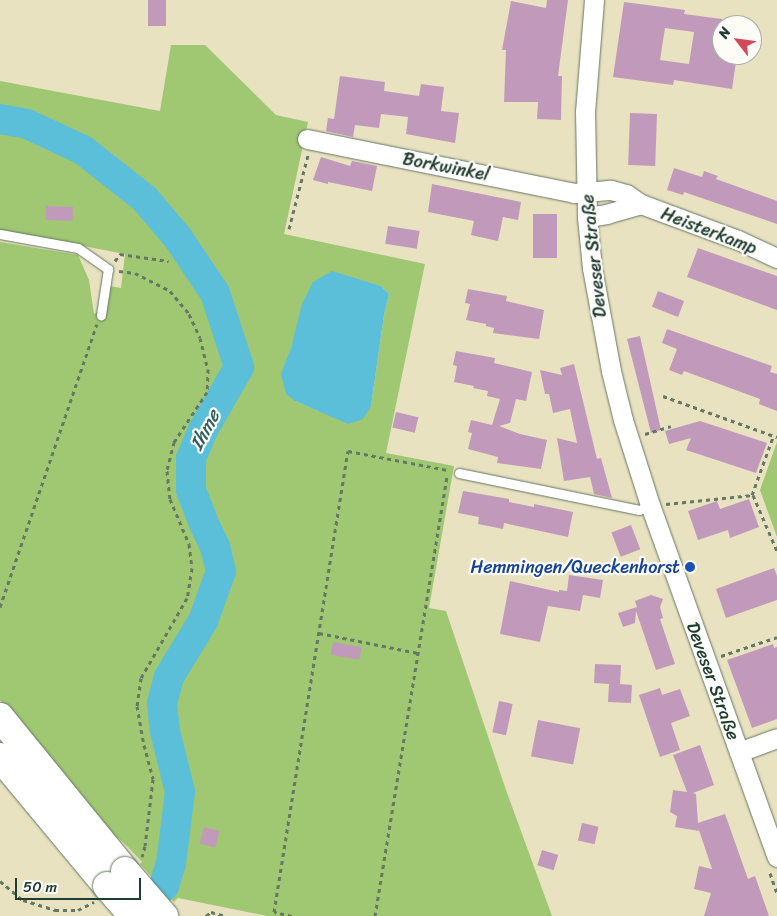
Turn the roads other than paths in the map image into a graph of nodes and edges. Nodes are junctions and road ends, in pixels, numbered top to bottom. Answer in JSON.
{"nodes":[{"id":1,"x":594,"y":0,"type":"edge"},
{"id":2,"x":308,"y":146,"type":"road end"},
{"id":3,"x":586,"y":192,"type":"junction"},
{"id":4,"x":641,"y":204,"type":"junction"},
{"id":5,"x":587,"y":217,"type":"junction"},
{"id":6,"x":0,"y":234,"type":"edge"},
{"id":7,"x":777,"y":258,"type":"edge"},
{"id":8,"x":101,"y":315,"type":"road end"},
{"id":9,"x":459,"y":473,"type":"dead end"},
{"id":10,"x":650,"y":505,"type":"junction"},
{"id":11,"x":0,"y":716,"type":"edge"},
{"id":12,"x":777,"y":738,"type":"edge"},
{"id":13,"x":739,"y":752,"type":"junction"},
{"id":14,"x":0,"y":757,"type":"edge"},
{"id":15,"x":777,"y":857,"type":"edge"},
{"id":16,"x":124,"y":873,"type":"junction"},
{"id":17,"x":133,"y":916,"type":"edge"},
{"id":18,"x":164,"y":916,"type":"edge"}],
"edges":[{"from":1,"to":3,"type":"street","name":"Deveser Straße"},
{"from":2,"to":3,"type":"street","name":"Borkwinkel"},
{"from":3,"to":4,"type":"street","name":"Heisterkamp"},
{"from":3,"to":5,"type":"street","name":"Deveser Straße"},
{"from":4,"to":5,"type":"street","name":"Heisterkamp"},
{"from":4,"to":7,"type":"street","name":"Heisterkamp"},
{"from":5,"to":10,"type":"street","name":"Deveser Straße"},
{"from":6,"to":8,"type":"lane"},
{"from":9,"to":10,"type":"lane"},
{"from":10,"to":13,"type":"street","name":"Deveser Straße"},
{"from":11,"to":16,"type":"highway"},
{"from":12,"to":13,"type":"street"},
{"from":13,"to":15,"type":"street","name":"Deveser Straße"},
{"from":14,"to":16,"type":"highway"},
{"from":16,"to":17,"type":"highway","bridge":true},
{"from":16,"to":18,"type":"highway","bridge":true}]}
